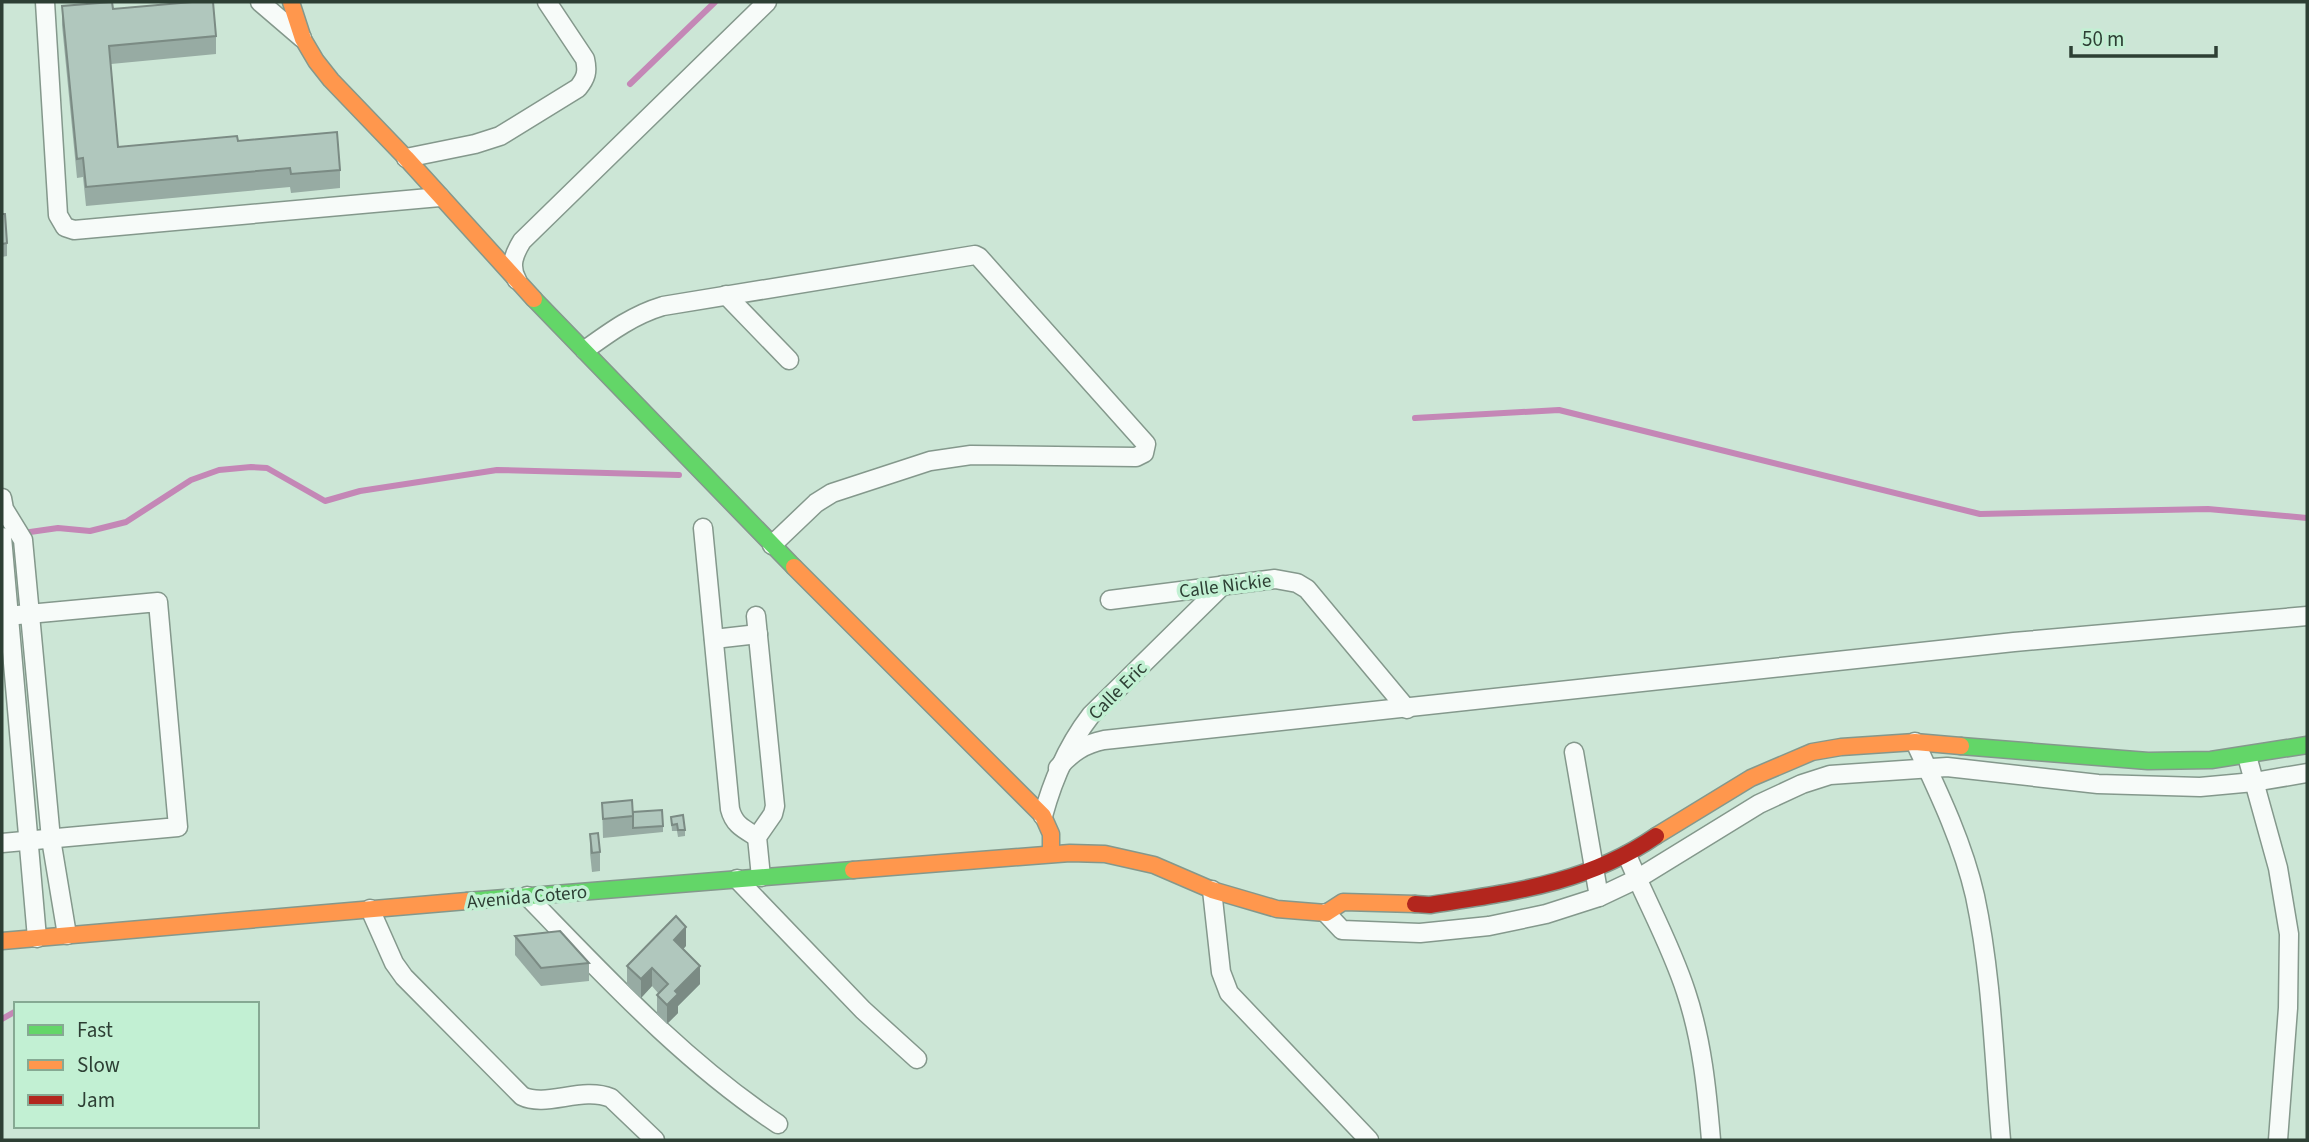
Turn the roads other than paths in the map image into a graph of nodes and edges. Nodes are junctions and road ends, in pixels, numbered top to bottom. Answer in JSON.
{"nodes":[{"id":1,"x":45,"y":2,"type":"edge"},
{"id":2,"x":260,"y":2,"type":"edge"},
{"id":3,"x":291,"y":2,"type":"edge"},
{"id":4,"x":547,"y":2,"type":"edge"},
{"id":5,"x":767,"y":2,"type":"edge"},
{"id":6,"x":303,"y":39,"type":"junction"},
{"id":7,"x":406,"y":158,"type":"junction"},
{"id":8,"x":440,"y":197,"type":"junction"},
{"id":9,"x":518,"y":283,"type":"junction"},
{"id":10,"x":726,"y":295,"type":"junction"},
{"id":11,"x":585,"y":351,"type":"junction"},
{"id":12,"x":789,"y":360,"type":"dead end"},
{"id":13,"x":3,"y":504,"type":"edge"},
{"id":14,"x":703,"y":528,"type":"dead end"},
{"id":15,"x":2,"y":530,"type":"edge"},
{"id":16,"x":2,"y":537,"type":"edge"},
{"id":17,"x":772,"y":545,"type":"junction"},
{"id":18,"x":1223,"y":585,"type":"junction"},
{"id":19,"x":1110,"y":600,"type":"dead end"},
{"id":20,"x":30,"y":614,"type":"junction"},
{"id":21,"x":7,"y":616,"type":"junction"},
{"id":22,"x":2307,"y":616,"type":"edge"},
{"id":23,"x":714,"y":639,"type":"junction"},
{"id":24,"x":38,"y":697,"type":"junction"},
{"id":25,"x":8,"y":700,"type":"edge"},
{"id":26,"x":1407,"y":709,"type":"junction"},
{"id":27,"x":1914,"y":742,"type":"junction"},
{"id":28,"x":2307,"y":745,"type":"edge"},
{"id":29,"x":1574,"y":752,"type":"dead end"},
{"id":30,"x":2247,"y":756,"type":"junction"},
{"id":31,"x":1927,"y":767,"type":"junction"},
{"id":32,"x":1058,"y":768,"type":"junction"},
{"id":33,"x":2307,"y":773,"type":"edge"},
{"id":34,"x":2254,"y":782,"type":"junction"},
{"id":35,"x":1043,"y":817,"type":"junction"},
{"id":36,"x":757,"y":837,"type":"junction"},
{"id":37,"x":51,"y":839,"type":"junction"},
{"id":38,"x":28,"y":841,"type":"junction"},
{"id":39,"x":2,"y":843,"type":"edge"},
{"id":40,"x":1051,"y":853,"type":"junction"},
{"id":41,"x":1627,"y":855,"type":"junction"},
{"id":42,"x":1594,"y":870,"type":"junction"},
{"id":43,"x":761,"y":877,"type":"junction"},
{"id":44,"x":737,"y":879,"type":"junction"},
{"id":45,"x":1637,"y":879,"type":"junction"},
{"id":46,"x":1212,"y":890,"type":"junction"},
{"id":47,"x":527,"y":896,"type":"junction"},
{"id":48,"x":1600,"y":897,"type":"junction"},
{"id":49,"x":369,"y":909,"type":"junction"},
{"id":50,"x":1326,"y":913,"type":"junction"},
{"id":51,"x":67,"y":935,"type":"junction"},
{"id":52,"x":37,"y":938,"type":"junction"},
{"id":53,"x":2,"y":941,"type":"edge"},
{"id":54,"x":917,"y":1059,"type":"dead end"},
{"id":55,"x":778,"y":1124,"type":"dead end"},
{"id":56,"x":656,"y":1140,"type":"edge"},
{"id":57,"x":1369,"y":1140,"type":"edge"},
{"id":58,"x":1711,"y":1140,"type":"edge"},
{"id":59,"x":2001,"y":1140,"type":"edge"},
{"id":60,"x":2277,"y":1140,"type":"edge"}],
"edges":[{"from":1,"to":8,"type":"street"},
{"from":2,"to":6,"type":"street"},
{"from":3,"to":6,"type":"street"},
{"from":4,"to":7,"type":"street"},
{"from":5,"to":9,"type":"street"},
{"from":6,"to":7,"type":"street"},
{"from":7,"to":8,"type":"street"},
{"from":8,"to":9,"type":"street"},
{"from":9,"to":11,"type":"street"},
{"from":10,"to":11,"type":"street"},
{"from":10,"to":12,"type":"street"},
{"from":10,"to":17,"type":"street"},
{"from":11,"to":17,"type":"street"},
{"from":13,"to":15,"type":"street"},
{"from":13,"to":20,"type":"street"},
{"from":14,"to":23,"type":"street"},
{"from":16,"to":21,"type":"street"},
{"from":17,"to":35,"type":"street"},
{"from":18,"to":19,"type":"street","name":"Calle Nickie"},
{"from":18,"to":26,"type":"street","name":"Calle Nickie"},
{"from":18,"to":32,"type":"street","name":"Calle Eric"},
{"from":20,"to":21,"type":"street"},
{"from":20,"to":24,"type":"street"},
{"from":20,"to":37,"type":"street"},
{"from":21,"to":25,"type":"street"},
{"from":22,"to":26,"type":"street"},
{"from":23,"to":36,"type":"street"},
{"from":23,"to":36,"type":"street"},
{"from":24,"to":25,"type":"street"},
{"from":24,"to":37,"type":"street"},
{"from":25,"to":38,"type":"street"},
{"from":26,"to":32,"type":"street"},
{"from":27,"to":30,"type":"street"},
{"from":27,"to":31,"type":"street"},
{"from":27,"to":41,"type":"street"},
{"from":28,"to":30,"type":"street"},
{"from":29,"to":42,"type":"street"},
{"from":30,"to":34,"type":"street"},
{"from":31,"to":34,"type":"street"},
{"from":31,"to":45,"type":"street"},
{"from":31,"to":59,"type":"street"},
{"from":32,"to":35,"type":"street","name":"Calle Eric"},
{"from":33,"to":34,"type":"street"},
{"from":34,"to":60,"type":"street"},
{"from":35,"to":40,"type":"street"},
{"from":36,"to":43,"type":"street"},
{"from":37,"to":38,"type":"street"},
{"from":37,"to":51,"type":"street"},
{"from":38,"to":39,"type":"street"},
{"from":38,"to":52,"type":"street"},
{"from":40,"to":43,"type":"street","name":"Avenida Cotero"},
{"from":40,"to":46,"type":"street","name":"Avenida Cotero"},
{"from":41,"to":42,"type":"street"},
{"from":41,"to":45,"type":"street"},
{"from":42,"to":48,"type":"street"},
{"from":42,"to":50,"type":"street"},
{"from":43,"to":44,"type":"street","name":"Avenida Cotero"},
{"from":44,"to":47,"type":"street","name":"Avenida Cotero"},
{"from":44,"to":54,"type":"street"},
{"from":45,"to":48,"type":"street"},
{"from":45,"to":58,"type":"street"},
{"from":46,"to":50,"type":"street","name":"Avenida Cotero"},
{"from":46,"to":57,"type":"street"},
{"from":47,"to":49,"type":"street","name":"Avenida Cotero"},
{"from":47,"to":55,"type":"street"},
{"from":48,"to":50,"type":"street"},
{"from":49,"to":51,"type":"street","name":"Avenida Cotero"},
{"from":49,"to":56,"type":"street"},
{"from":51,"to":52,"type":"street","name":"Avenida Cotero"},
{"from":52,"to":53,"type":"street","name":"Avenida Cotero"}]}
